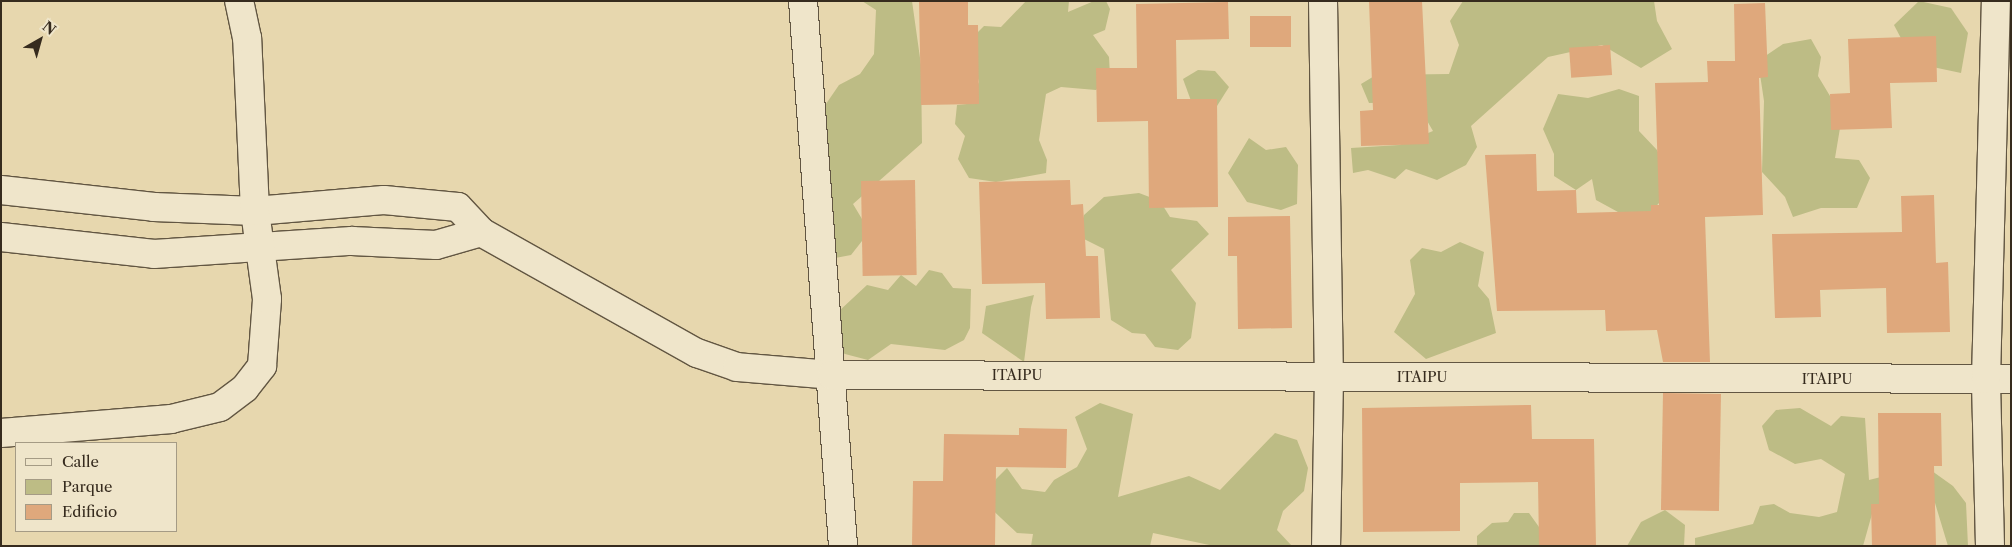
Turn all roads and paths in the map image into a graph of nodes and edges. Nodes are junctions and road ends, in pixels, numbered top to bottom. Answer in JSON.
{"nodes":[{"id":1,"x":239,"y":1,"type":"edge"},
{"id":2,"x":803,"y":1,"type":"edge"},
{"id":3,"x":1323,"y":1,"type":"edge"},
{"id":4,"x":1996,"y":1,"type":"edge"},
{"id":5,"x":1,"y":190,"type":"edge"},
{"id":6,"x":255,"y":211,"type":"junction"},
{"id":7,"x":481,"y":232,"type":"junction"},
{"id":8,"x":1,"y":237,"type":"edge"},
{"id":9,"x":261,"y":249,"type":"junction"},
{"id":10,"x":832,"y":375,"type":"junction"},
{"id":11,"x":1330,"y":377,"type":"junction"},
{"id":12,"x":1998,"y":379,"type":"edge"},
{"id":13,"x":1,"y":433,"type":"edge"},
{"id":14,"x":844,"y":546,"type":"edge"},
{"id":15,"x":1326,"y":546,"type":"edge"},
{"id":16,"x":1990,"y":546,"type":"edge"}],
"edges":[{"from":1,"to":6,"type":"street"},
{"from":2,"to":10,"type":"street"},
{"from":3,"to":11,"type":"street"},
{"from":4,"to":12,"type":"street"},
{"from":5,"to":6,"type":"street","name":"ITAIPU"},
{"from":6,"to":7,"type":"street","name":"ITAIPU"},
{"from":6,"to":9,"type":"street"},
{"from":7,"to":9,"type":"street"},
{"from":7,"to":10,"type":"street","name":"ITAIPU"},
{"from":8,"to":9,"type":"street"},
{"from":9,"to":13,"type":"street"},
{"from":10,"to":11,"type":"street","name":"ITAIPU"},
{"from":10,"to":14,"type":"street"},
{"from":11,"to":12,"type":"street","name":"ITAIPU"},
{"from":11,"to":15,"type":"street"},
{"from":12,"to":16,"type":"street"}]}
